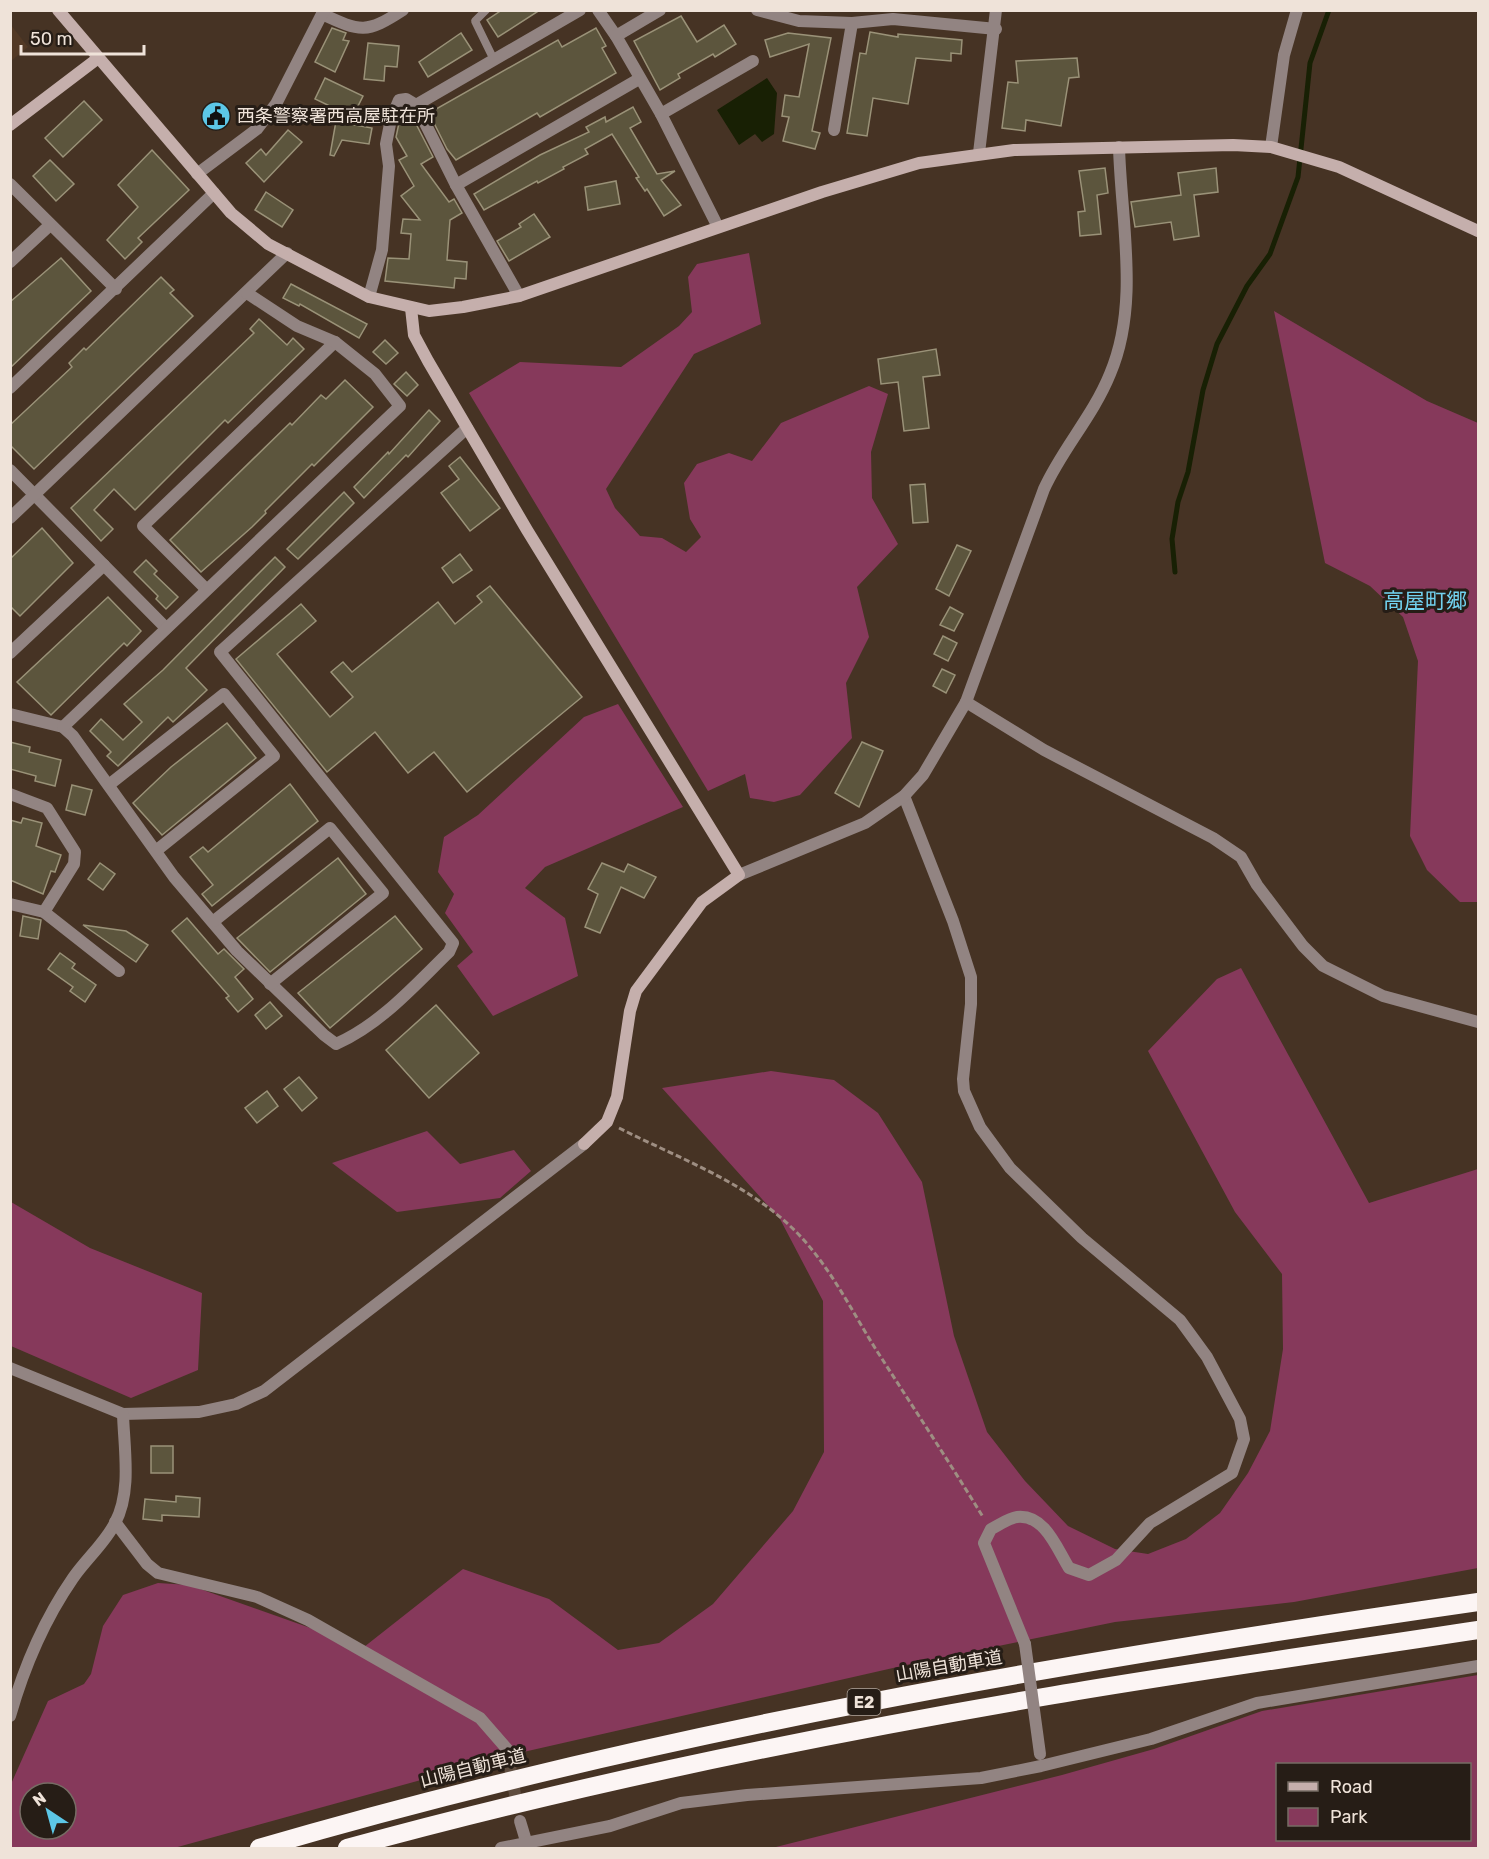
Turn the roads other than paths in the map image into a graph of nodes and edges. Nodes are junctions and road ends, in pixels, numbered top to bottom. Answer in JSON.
{"nodes":[{"id":1,"x":58,"y":10,"type":"edge"},
{"id":2,"x":403,"y":10,"type":"edge"},
{"id":3,"x":486,"y":10,"type":"edge"},
{"id":4,"x":580,"y":10,"type":"edge"},
{"id":5,"x":598,"y":10,"type":"edge"},
{"id":6,"x":660,"y":10,"type":"edge"},
{"id":7,"x":757,"y":10,"type":"edge"},
{"id":8,"x":996,"y":10,"type":"edge"},
{"id":9,"x":1298,"y":10,"type":"edge"},
{"id":10,"x":323,"y":12,"type":"edge"},
{"id":11,"x":852,"y":23,"type":"junction"},
{"id":12,"x":996,"y":29,"type":"junction"},
{"id":13,"x":616,"y":36,"type":"junction"},
{"id":14,"x":97,"y":59,"type":"junction"},
{"id":15,"x":494,"y":60,"type":"junction"},
{"id":16,"x":753,"y":61,"type":"dead end"},
{"id":17,"x":639,"y":80,"type":"junction"},
{"id":18,"x":416,"y":105,"type":"junction"},
{"id":19,"x":661,"y":114,"type":"junction"},
{"id":20,"x":10,"y":125,"type":"edge"},
{"id":21,"x":834,"y":130,"type":"dead end"},
{"id":22,"x":1119,"y":147,"type":"junction"},
{"id":23,"x":1271,"y":147,"type":"junction"},
{"id":24,"x":979,"y":153,"type":"junction"},
{"id":25,"x":197,"y":174,"type":"junction"},
{"id":26,"x":10,"y":184,"type":"edge"},
{"id":27,"x":456,"y":185,"type":"junction"},
{"id":28,"x":214,"y":194,"type":"junction"},
{"id":29,"x":50,"y":225,"type":"junction"},
{"id":30,"x":718,"y":227,"type":"junction"},
{"id":31,"x":1479,"y":231,"type":"edge"},
{"id":32,"x":287,"y":253,"type":"junction"},
{"id":33,"x":10,"y":262,"type":"edge"},
{"id":34,"x":116,"y":289,"type":"junction"},
{"id":35,"x":247,"y":292,"type":"junction"},
{"id":36,"x":519,"y":296,"type":"junction"},
{"id":37,"x":369,"y":297,"type":"junction"},
{"id":38,"x":411,"y":308,"type":"junction"},
{"id":39,"x":335,"y":342,"type":"junction"},
{"id":40,"x":10,"y":388,"type":"edge"},
{"id":41,"x":467,"y":428,"type":"junction"},
{"id":42,"x":10,"y":470,"type":"edge"},
{"id":43,"x":34,"y":495,"type":"junction"},
{"id":44,"x":10,"y":518,"type":"edge"},
{"id":45,"x":104,"y":565,"type":"junction"},
{"id":46,"x":206,"y":589,"type":"junction"},
{"id":47,"x":166,"y":628,"type":"junction"},
{"id":48,"x":10,"y":653,"type":"edge"},
{"id":49,"x":966,"y":702,"type":"junction"},
{"id":50,"x":10,"y":714,"type":"edge"},
{"id":51,"x":63,"y":727,"type":"junction"},
{"id":52,"x":110,"y":784,"type":"junction"},
{"id":53,"x":10,"y":794,"type":"edge"},
{"id":54,"x":904,"y":796,"type":"junction"},
{"id":55,"x":157,"y":850,"type":"junction"},
{"id":56,"x":739,"y":875,"type":"junction"},
{"id":57,"x":10,"y":904,"type":"edge"},
{"id":58,"x":44,"y":912,"type":"junction"},
{"id":59,"x":214,"y":921,"type":"junction"},
{"id":60,"x":119,"y":971,"type":"dead end"},
{"id":61,"x":270,"y":984,"type":"junction"},
{"id":62,"x":1479,"y":1022,"type":"edge"},
{"id":63,"x":10,"y":1368,"type":"edge"},
{"id":64,"x":123,"y":1414,"type":"junction"},
{"id":65,"x":116,"y":1522,"type":"junction"},
{"id":66,"x":1479,"y":1602,"type":"edge"},
{"id":67,"x":1479,"y":1629,"type":"edge"},
{"id":68,"x":1479,"y":1666,"type":"edge"},
{"id":69,"x":10,"y":1716,"type":"edge"},
{"id":70,"x":507,"y":1749,"type":"tunnel mouth"},
{"id":71,"x":1041,"y":1760,"type":"junction"},
{"id":72,"x":520,"y":1821,"type":"tunnel mouth"},
{"id":73,"x":526,"y":1841,"type":"junction"},
{"id":74,"x":259,"y":1848,"type":"edge"},
{"id":75,"x":347,"y":1848,"type":"edge"},
{"id":76,"x":501,"y":1848,"type":"edge"}],
"edges":[{"from":1,"to":14,"type":"street"},
{"from":2,"to":10,"type":"street"},
{"from":3,"to":15,"type":"lane"},
{"from":4,"to":15,"type":"street"},
{"from":5,"to":13,"type":"street"},
{"from":6,"to":13,"type":"street"},
{"from":7,"to":11,"type":"street"},
{"from":8,"to":12,"type":"street"},
{"from":9,"to":23,"type":"street"},
{"from":10,"to":25,"type":"street"},
{"from":11,"to":12,"type":"street"},
{"from":11,"to":21,"type":"street"},
{"from":12,"to":24,"type":"street"},
{"from":13,"to":17,"type":"street"},
{"from":14,"to":20,"type":"street"},
{"from":14,"to":25,"type":"street"},
{"from":15,"to":18,"type":"street"},
{"from":16,"to":19,"type":"street"},
{"from":17,"to":19,"type":"street"},
{"from":17,"to":27,"type":"street"},
{"from":18,"to":27,"type":"street"},
{"from":18,"to":37,"type":"street"},
{"from":19,"to":30,"type":"street"},
{"from":22,"to":23,"type":"street"},
{"from":22,"to":24,"type":"street"},
{"from":22,"to":49,"type":"street"},
{"from":23,"to":31,"type":"street"},
{"from":24,"to":30,"type":"street"},
{"from":25,"to":28,"type":"street"},
{"from":26,"to":29,"type":"street"},
{"from":27,"to":36,"type":"street"},
{"from":28,"to":32,"type":"street"},
{"from":28,"to":34,"type":"street"},
{"from":29,"to":33,"type":"street"},
{"from":29,"to":34,"type":"street"},
{"from":30,"to":36,"type":"street"},
{"from":32,"to":35,"type":"street"},
{"from":32,"to":37,"type":"street"},
{"from":34,"to":40,"type":"street"},
{"from":35,"to":39,"type":"street"},
{"from":35,"to":43,"type":"street"},
{"from":36,"to":38,"type":"street"},
{"from":37,"to":38,"type":"street"},
{"from":38,"to":41,"type":"street"},
{"from":39,"to":46,"type":"street"},
{"from":39,"to":46,"type":"street"},
{"from":41,"to":56,"type":"street"},
{"from":41,"to":61,"type":"street"},
{"from":42,"to":43,"type":"street"},
{"from":43,"to":44,"type":"street"},
{"from":43,"to":45,"type":"street"},
{"from":45,"to":47,"type":"street"},
{"from":45,"to":48,"type":"street"},
{"from":46,"to":47,"type":"street"},
{"from":47,"to":51,"type":"street"},
{"from":49,"to":54,"type":"street"},
{"from":49,"to":62,"type":"street"},
{"from":50,"to":51,"type":"street"},
{"from":51,"to":52,"type":"street"},
{"from":52,"to":55,"type":"street"},
{"from":52,"to":55,"type":"street"},
{"from":53,"to":58,"type":"street"},
{"from":54,"to":56,"type":"street"},
{"from":54,"to":71,"type":"street","bridge":true},
{"from":55,"to":59,"type":"street"},
{"from":56,"to":64,"type":"street"},
{"from":57,"to":58,"type":"street"},
{"from":58,"to":60,"type":"street"},
{"from":59,"to":61,"type":"street"},
{"from":59,"to":61,"type":"street"},
{"from":63,"to":64,"type":"street"},
{"from":64,"to":65,"type":"street"},
{"from":65,"to":69,"type":"street"},
{"from":65,"to":70,"type":"street"},
{"from":66,"to":74,"type":"highway","name":"山陽自動車道","number":"E2"},
{"from":67,"to":75,"type":"highway","number":"E2"},
{"from":68,"to":71,"type":"street"},
{"from":71,"to":73,"type":"street"},
{"from":72,"to":73,"type":"street"},
{"from":73,"to":76,"type":"street"}]}
